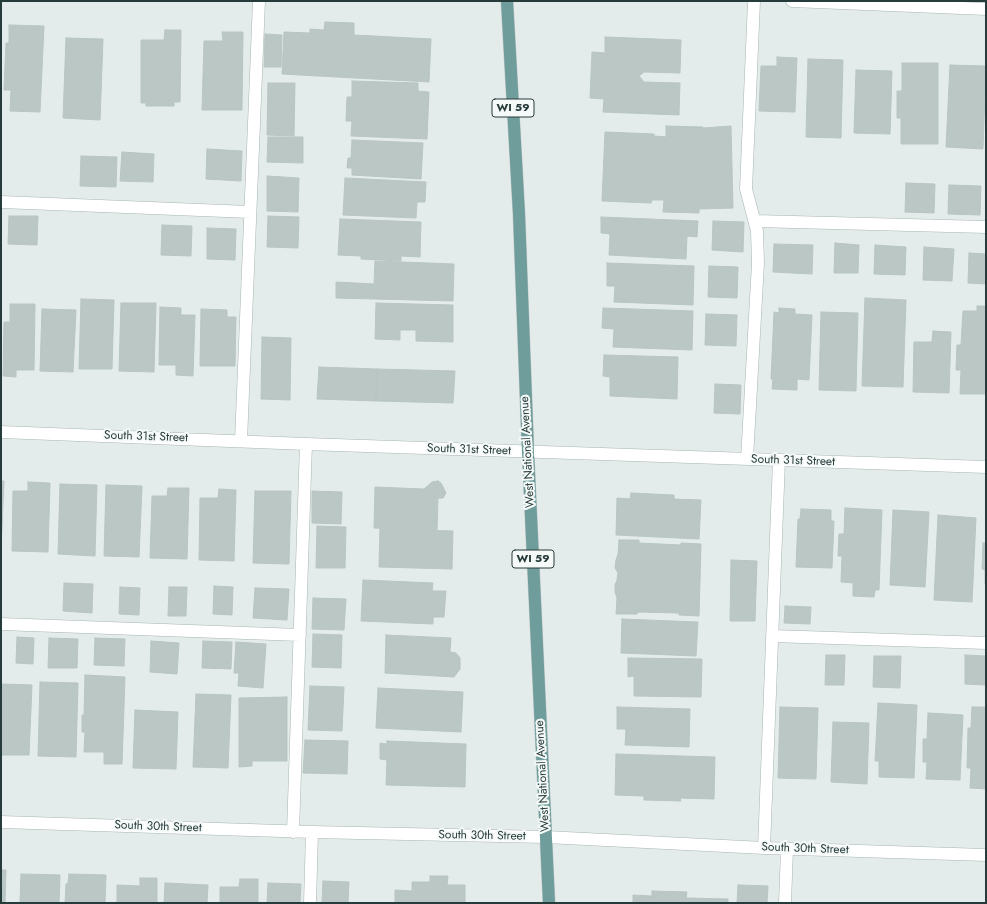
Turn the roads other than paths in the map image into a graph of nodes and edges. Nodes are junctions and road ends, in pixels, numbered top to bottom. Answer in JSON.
{"nodes":[{"id":1,"x":258,"y":1,"type":"edge"},
{"id":2,"x":507,"y":1,"type":"edge"},
{"id":3,"x":754,"y":1,"type":"edge"},
{"id":4,"x":792,"y":1,"type":"edge"},
{"id":5,"x":986,"y":9,"type":"edge"},
{"id":6,"x":1,"y":202,"type":"edge"},
{"id":7,"x":250,"y":212,"type":"junction"},
{"id":8,"x":755,"y":221,"type":"junction"},
{"id":9,"x":986,"y":227,"type":"edge"},
{"id":10,"x":1,"y":432,"type":"edge"},
{"id":11,"x":241,"y":441,"type":"junction"},
{"id":12,"x":306,"y":444,"type":"junction"},
{"id":13,"x":528,"y":452,"type":"junction"},
{"id":14,"x":747,"y":459,"type":"junction"},
{"id":15,"x":780,"y":460,"type":"junction"},
{"id":16,"x":986,"y":467,"type":"edge"},
{"id":17,"x":1,"y":624,"type":"edge"},
{"id":18,"x":300,"y":636,"type":"junction"},
{"id":19,"x":772,"y":636,"type":"junction"},
{"id":20,"x":986,"y":643,"type":"edge"},
{"id":21,"x":1,"y":822,"type":"edge"},
{"id":22,"x":293,"y":832,"type":"junction"},
{"id":23,"x":312,"y":832,"type":"junction"},
{"id":24,"x":546,"y":837,"type":"junction"},
{"id":25,"x":764,"y":848,"type":"junction"},
{"id":26,"x":787,"y":849,"type":"junction"},
{"id":27,"x":986,"y":855,"type":"edge"},
{"id":28,"x":310,"y":903,"type":"edge"},
{"id":29,"x":549,"y":903,"type":"edge"},
{"id":30,"x":785,"y":903,"type":"edge"}],
"edges":[{"from":1,"to":7,"type":"street"},
{"from":2,"to":13,"type":"main road","name":"West National Avenue","number":"WI 59"},
{"from":3,"to":8,"type":"street"},
{"from":4,"to":5,"type":"street"},
{"from":6,"to":7,"type":"street"},
{"from":7,"to":11,"type":"street"},
{"from":8,"to":9,"type":"street"},
{"from":8,"to":14,"type":"street"},
{"from":10,"to":11,"type":"street","name":"South 31st Street"},
{"from":11,"to":12,"type":"street","name":"South 31st Street"},
{"from":12,"to":13,"type":"street","name":"South 31st Street"},
{"from":12,"to":18,"type":"street"},
{"from":13,"to":14,"type":"street","name":"South 31st Street"},
{"from":13,"to":24,"type":"main road","name":"West National Avenue","number":"WI 59"},
{"from":14,"to":15,"type":"street","name":"South 31st Street"},
{"from":15,"to":16,"type":"street","name":"South 31st Street"},
{"from":15,"to":19,"type":"street"},
{"from":17,"to":18,"type":"street"},
{"from":18,"to":22,"type":"street"},
{"from":19,"to":20,"type":"street"},
{"from":19,"to":25,"type":"street"},
{"from":21,"to":22,"type":"street","name":"South 30th Street"},
{"from":22,"to":23,"type":"street","name":"South 30th Street"},
{"from":23,"to":24,"type":"street","name":"South 30th Street"},
{"from":23,"to":28,"type":"street"},
{"from":24,"to":25,"type":"street","name":"South 30th Street"},
{"from":24,"to":29,"type":"main road","name":"West National Avenue","number":"WI 59"},
{"from":25,"to":26,"type":"street","name":"South 30th Street"},
{"from":26,"to":27,"type":"street","name":"South 30th Street"},
{"from":26,"to":30,"type":"street"}]}
